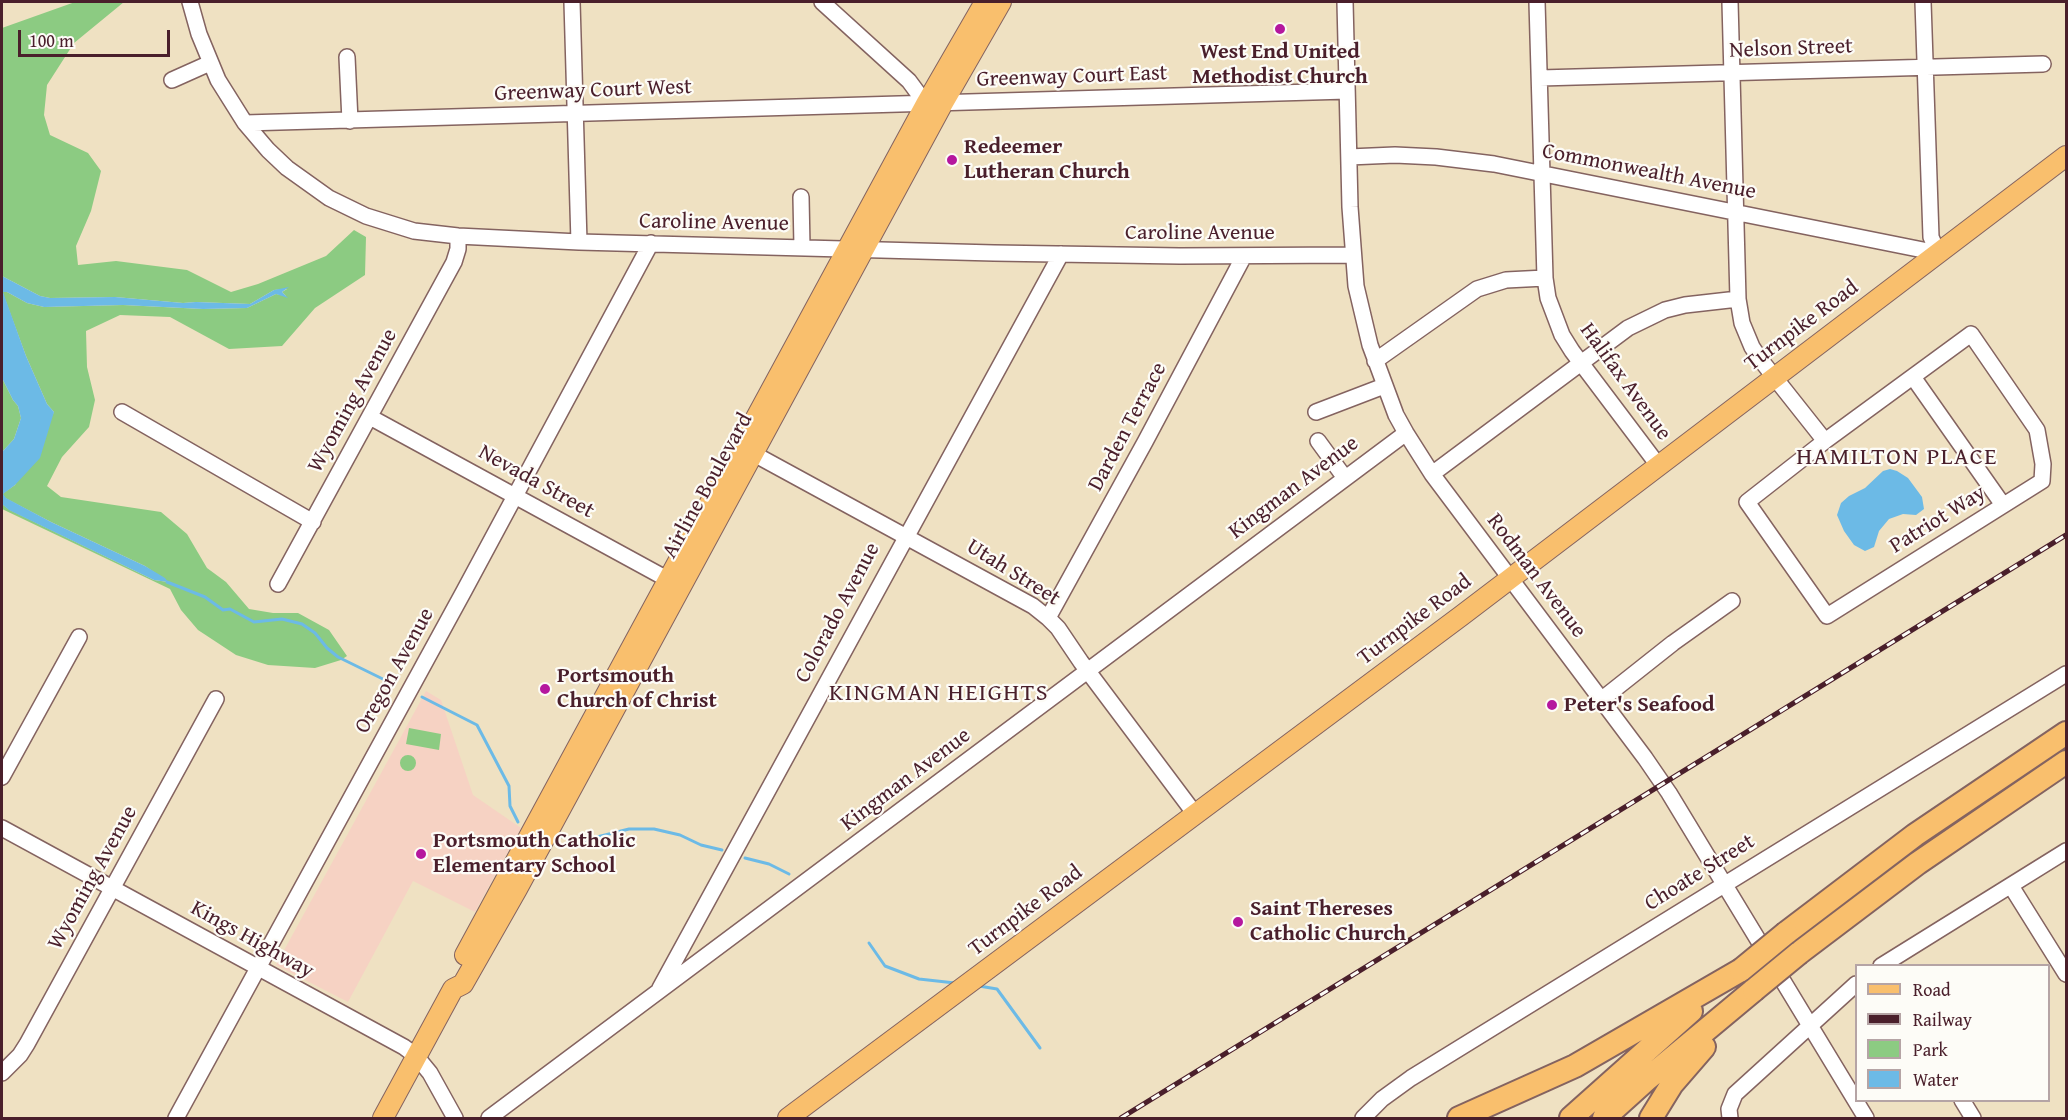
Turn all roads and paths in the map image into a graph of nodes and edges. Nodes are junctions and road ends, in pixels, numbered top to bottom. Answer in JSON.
{"nodes":[{"id":1,"x":190,"y":2,"type":"edge"},
{"id":2,"x":572,"y":2,"type":"edge"},
{"id":3,"x":822,"y":2,"type":"edge"},
{"id":4,"x":985,"y":2,"type":"edge"},
{"id":5,"x":1001,"y":2,"type":"edge"},
{"id":6,"x":1345,"y":2,"type":"edge"},
{"id":7,"x":1538,"y":2,"type":"edge"},
{"id":8,"x":1730,"y":2,"type":"edge"},
{"id":9,"x":1923,"y":2,"type":"edge"},
{"id":10,"x":347,"y":57,"type":"dead end"},
{"id":11,"x":210,"y":63,"type":"junction"},
{"id":12,"x":2043,"y":64,"type":"dead end"},
{"id":13,"x":1925,"y":68,"type":"junction"},
{"id":14,"x":1732,"y":73,"type":"junction"},
{"id":15,"x":1540,"y":78,"type":"junction"},
{"id":16,"x":172,"y":80,"type":"dead end"},
{"id":17,"x":1347,"y":91,"type":"junction"},
{"id":18,"x":934,"y":104,"type":"junction"},
{"id":19,"x":575,"y":114,"type":"junction"},
{"id":20,"x":350,"y":121,"type":"junction"},
{"id":21,"x":245,"y":123,"type":"junction"},
{"id":22,"x":2067,"y":156,"type":"edge"},
{"id":23,"x":1349,"y":157,"type":"junction"},
{"id":24,"x":1543,"y":174,"type":"junction"},
{"id":25,"x":801,"y":197,"type":"dead end"},
{"id":26,"x":1736,"y":212,"type":"junction"},
{"id":27,"x":458,"y":236,"type":"junction"},
{"id":28,"x":579,"y":242,"type":"junction"},
{"id":29,"x":651,"y":243,"type":"junction"},
{"id":30,"x":802,"y":247,"type":"junction"},
{"id":31,"x":856,"y":249,"type":"junction"},
{"id":32,"x":1938,"y":253,"type":"junction"},
{"id":33,"x":1061,"y":254,"type":"junction"},
{"id":34,"x":1353,"y":255,"type":"junction"},
{"id":35,"x":1244,"y":256,"type":"junction"},
{"id":36,"x":1545,"y":278,"type":"junction"},
{"id":37,"x":1738,"y":299,"type":"junction"},
{"id":38,"x":1375,"y":361,"type":"junction"},
{"id":39,"x":1581,"y":363,"type":"junction"},
{"id":40,"x":1775,"y":377,"type":"junction"},
{"id":41,"x":1913,"y":377,"type":"junction"},
{"id":42,"x":1384,"y":386,"type":"junction"},
{"id":43,"x":122,"y":412,"type":"dead end"},
{"id":44,"x":1316,"y":412,"type":"dead end"},
{"id":45,"x":370,"y":417,"type":"junction"},
{"id":46,"x":1406,"y":433,"type":"junction"},
{"id":47,"x":1318,"y":441,"type":"dead end"},
{"id":48,"x":1825,"y":441,"type":"junction"},
{"id":49,"x":747,"y":450,"type":"junction"},
{"id":50,"x":1658,"y":465,"type":"junction"},
{"id":51,"x":1432,"y":474,"type":"junction"},
{"id":52,"x":1346,"y":478,"type":"junction"},
{"id":53,"x":515,"y":496,"type":"junction"},
{"id":54,"x":2003,"y":505,"type":"junction"},
{"id":55,"x":313,"y":522,"type":"junction"},
{"id":56,"x":906,"y":536,"type":"junction"},
{"id":57,"x":1509,"y":579,"type":"junction"},
{"id":58,"x":675,"y":583,"type":"junction"},
{"id":59,"x":278,"y":584,"type":"dead end"},
{"id":60,"x":1732,"y":601,"type":"dead end"},
{"id":61,"x":1048,"y":618,"type":"junction"},
{"id":62,"x":79,"y":637,"type":"dead end"},
{"id":63,"x":1088,"y":672,"type":"junction"},
{"id":64,"x":2067,"y":674,"type":"edge"},
{"id":65,"x":216,"y":699,"type":"dead end"},
{"id":66,"x":1601,"y":700,"type":"junction"},
{"id":67,"x":2067,"y":733,"type":"edge"},
{"id":68,"x":2067,"y":762,"type":"edge"},
{"id":69,"x":2,"y":777,"type":"edge"},
{"id":70,"x":1195,"y":814,"type":"junction"},
{"id":71,"x":2,"y":828,"type":"edge"},
{"id":72,"x":2067,"y":852,"type":"edge"},
{"id":73,"x":1724,"y":885,"type":"junction"},
{"id":74,"x":2011,"y":885,"type":"junction"},
{"id":75,"x":113,"y":889,"type":"junction"},
{"id":76,"x":1884,"y":964,"type":"edge"},
{"id":77,"x":257,"y":969,"type":"junction"},
{"id":78,"x":1741,"y":970,"type":"junction"},
{"id":79,"x":2067,"y":974,"type":"edge"},
{"id":80,"x":1855,"y":986,"type":"edge"},
{"id":81,"x":1754,"y":990,"type":"junction"},
{"id":82,"x":656,"y":995,"type":"junction"},
{"id":83,"x":1809,"y":1025,"type":"junction"},
{"id":84,"x":416,"y":1056,"type":"junction"},
{"id":85,"x":2,"y":1073,"type":"edge"},
{"id":86,"x":1855,"y":1101,"type":"edge"},
{"id":87,"x":1856,"y":1102,"type":"edge"},
{"id":88,"x":1963,"y":1102,"type":"edge"},
{"id":89,"x":176,"y":1119,"type":"edge"},
{"id":90,"x":383,"y":1119,"type":"edge"},
{"id":91,"x":455,"y":1119,"type":"edge"},
{"id":92,"x":489,"y":1119,"type":"edge"},
{"id":93,"x":788,"y":1119,"type":"edge"},
{"id":94,"x":1363,"y":1119,"type":"edge"},
{"id":95,"x":1459,"y":1119,"type":"edge"},
{"id":96,"x":1571,"y":1119,"type":"edge"},
{"id":97,"x":1604,"y":1119,"type":"edge"},
{"id":98,"x":1651,"y":1119,"type":"edge"},
{"id":99,"x":1730,"y":1119,"type":"edge"},
{"id":100,"x":1866,"y":1119,"type":"edge"},
{"id":101,"x":1973,"y":1119,"type":"edge"}],
"edges":[{"from":1,"to":11,"type":"street","name":"Caroline Avenue"},
{"from":2,"to":19,"type":"street"},
{"from":3,"to":18,"type":"street"},
{"from":4,"to":18,"type":"main road","name":"Airline Boulevard"},
{"from":5,"to":18,"type":"main road","name":"Airline Boulevard"},
{"from":6,"to":17,"type":"street","name":"Rodman Avenue"},
{"from":7,"to":15,"type":"street","name":"Halifax Avenue"},
{"from":8,"to":14,"type":"street"},
{"from":9,"to":13,"type":"street"},
{"from":10,"to":20,"type":"street"},
{"from":11,"to":16,"type":"street"},
{"from":11,"to":21,"type":"street","name":"Caroline Avenue"},
{"from":12,"to":13,"type":"street","name":"Nelson Street"},
{"from":13,"to":14,"type":"street","name":"Nelson Street"},
{"from":13,"to":32,"type":"street"},
{"from":14,"to":15,"type":"street","name":"Nelson Street"},
{"from":14,"to":26,"type":"street"},
{"from":15,"to":24,"type":"street","name":"Halifax Avenue"},
{"from":17,"to":18,"type":"street","name":"Greenway Court East"},
{"from":17,"to":23,"type":"street","name":"Rodman Avenue"},
{"from":18,"to":19,"type":"street","name":"Greenway Court West"},
{"from":18,"to":31,"type":"main road","name":"Airline Boulevard"},
{"from":19,"to":20,"type":"street","name":"Greenway Court West"},
{"from":19,"to":28,"type":"street"},
{"from":20,"to":21,"type":"street","name":"Greenway Court West"},
{"from":21,"to":27,"type":"street","name":"Caroline Avenue"},
{"from":22,"to":32,"type":"main road","name":"Turnpike Road"},
{"from":23,"to":24,"type":"street","name":"Commonwealth Avenue"},
{"from":23,"to":34,"type":"street","name":"Rodman Avenue"},
{"from":24,"to":26,"type":"street","name":"Commonwealth Avenue"},
{"from":24,"to":36,"type":"street","name":"Halifax Avenue"},
{"from":25,"to":30,"type":"street"},
{"from":26,"to":32,"type":"street","name":"Commonwealth Avenue"},
{"from":26,"to":37,"type":"street"},
{"from":27,"to":28,"type":"street","name":"Caroline Avenue"},
{"from":27,"to":45,"type":"street","name":"Wyoming Avenue"},
{"from":28,"to":29,"type":"street","name":"Caroline Avenue"},
{"from":29,"to":30,"type":"street","name":"Caroline Avenue"},
{"from":29,"to":53,"type":"street","name":"Oregon Avenue"},
{"from":30,"to":31,"type":"street","name":"Caroline Avenue"},
{"from":31,"to":33,"type":"street","name":"Caroline Avenue"},
{"from":31,"to":49,"type":"main road","name":"Airline Boulevard"},
{"from":32,"to":40,"type":"main road","name":"Turnpike Road"},
{"from":33,"to":35,"type":"street","name":"Caroline Avenue"},
{"from":33,"to":56,"type":"street","name":"Colorado Avenue"},
{"from":34,"to":35,"type":"street","name":"Caroline Avenue"},
{"from":34,"to":38,"type":"street","name":"Rodman Avenue"},
{"from":35,"to":61,"type":"street","name":"Darden Terrace"},
{"from":36,"to":38,"type":"street"},
{"from":36,"to":39,"type":"street","name":"Halifax Avenue"},
{"from":37,"to":39,"type":"street"},
{"from":37,"to":40,"type":"street"},
{"from":38,"to":42,"type":"street","name":"Rodman Avenue"},
{"from":39,"to":50,"type":"street","name":"Halifax Avenue"},
{"from":39,"to":51,"type":"street"},
{"from":40,"to":48,"type":"street"},
{"from":40,"to":50,"type":"main road","name":"Turnpike Road"},
{"from":41,"to":48,"type":"street","name":"Patriot Way"},
{"from":41,"to":54,"type":"street"},
{"from":41,"to":54,"type":"street","name":"Patriot Way"},
{"from":42,"to":44,"type":"street"},
{"from":42,"to":46,"type":"street","name":"Rodman Avenue"},
{"from":43,"to":55,"type":"street"},
{"from":45,"to":53,"type":"street","name":"Nevada Street"},
{"from":45,"to":55,"type":"street","name":"Wyoming Avenue"},
{"from":46,"to":51,"type":"street","name":"Rodman Avenue"},
{"from":46,"to":52,"type":"street","name":"Kingman Avenue"},
{"from":47,"to":52,"type":"street"},
{"from":48,"to":54,"type":"street","name":"Patriot Way"},
{"from":49,"to":56,"type":"street","name":"Utah Street"},
{"from":49,"to":58,"type":"main road","name":"Airline Boulevard"},
{"from":50,"to":57,"type":"main road","name":"Turnpike Road"},
{"from":51,"to":57,"type":"street","name":"Rodman Avenue"},
{"from":52,"to":63,"type":"street","name":"Kingman Avenue"},
{"from":53,"to":58,"type":"street","name":"Nevada Street"},
{"from":53,"to":77,"type":"street","name":"Oregon Avenue"},
{"from":55,"to":59,"type":"street","name":"Wyoming Avenue"},
{"from":56,"to":61,"type":"street","name":"Utah Street"},
{"from":56,"to":82,"type":"street","name":"Colorado Avenue"},
{"from":57,"to":66,"type":"street","name":"Rodman Avenue"},
{"from":57,"to":70,"type":"main road","name":"Turnpike Road"},
{"from":58,"to":84,"type":"main road","name":"Airline Boulevard"},
{"from":60,"to":66,"type":"street"},
{"from":61,"to":63,"type":"street","name":"Utah Street"},
{"from":62,"to":69,"type":"street"},
{"from":63,"to":70,"type":"street","name":"Utah Street"},
{"from":63,"to":82,"type":"street","name":"Kingman Avenue"},
{"from":64,"to":73,"type":"street","name":"Choate Street"},
{"from":65,"to":75,"type":"street","name":"Wyoming Avenue"},
{"from":66,"to":73,"type":"street","name":"Rodman Avenue"},
{"from":67,"to":78,"type":"highway","bridge":true},
{"from":68,"to":81,"type":"highway","bridge":true},
{"from":70,"to":93,"type":"main road","name":"Turnpike Road"},
{"from":71,"to":75,"type":"street","name":"Kings Highway"},
{"from":72,"to":74,"type":"street"},
{"from":73,"to":83,"type":"street","name":"Rodman Avenue"},
{"from":73,"to":94,"type":"street","name":"Choate Street"},
{"from":74,"to":76,"type":"street"},
{"from":74,"to":79,"type":"street"},
{"from":75,"to":77,"type":"street","name":"Kings Highway"},
{"from":75,"to":85,"type":"street","name":"Wyoming Avenue"},
{"from":77,"to":84,"type":"street","name":"Kings Highway"},
{"from":77,"to":89,"type":"street","name":"Oregon Avenue"},
{"from":78,"to":95,"type":"highway"},
{"from":78,"to":96,"type":"highway"},
{"from":80,"to":83,"type":"street"},
{"from":81,"to":97,"type":"highway"},
{"from":81,"to":98,"type":"highway"},
{"from":82,"to":92,"type":"street","name":"Kingman Avenue"},
{"from":83,"to":86,"type":"street","name":"Rodman Avenue"},
{"from":83,"to":99,"type":"street"},
{"from":84,"to":90,"type":"main road","name":"Airline Boulevard"},
{"from":84,"to":91,"type":"street","name":"Kings Highway"},
{"from":87,"to":100,"type":"street","name":"Rodman Avenue"},
{"from":88,"to":101,"type":"street"}]}
